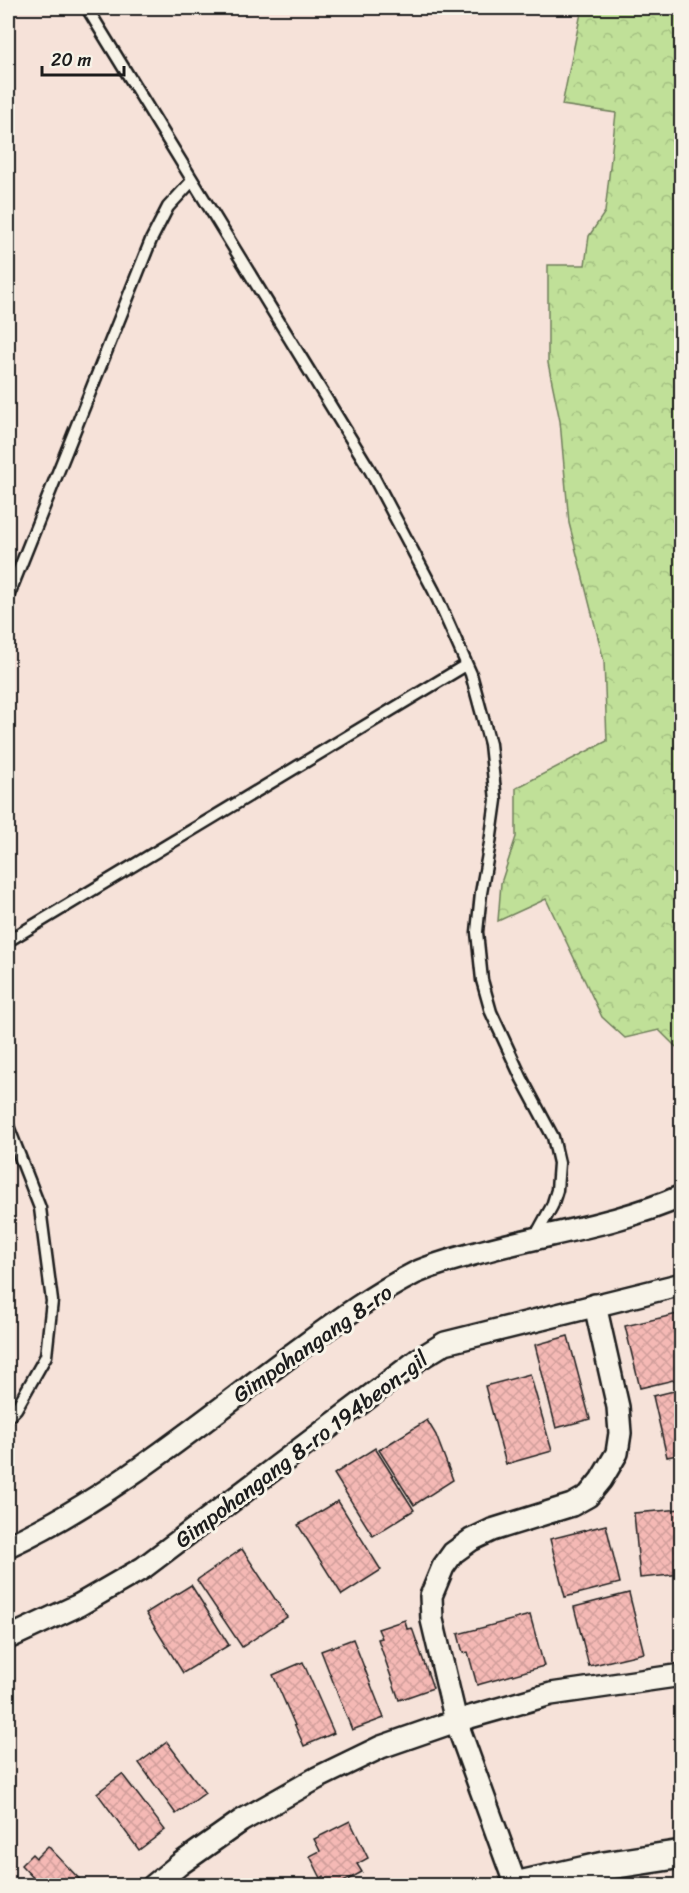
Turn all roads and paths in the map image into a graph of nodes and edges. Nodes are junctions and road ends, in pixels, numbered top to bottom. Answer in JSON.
{"nodes":[{"id":1,"x":87,"y":8,"type":"edge"},
{"id":2,"x":192,"y":181,"type":"junction"},
{"id":3,"x":8,"y":597,"type":"edge"},
{"id":4,"x":466,"y":665,"type":"junction"},
{"id":5,"x":8,"y":941,"type":"edge"},
{"id":6,"x":8,"y":1126,"type":"edge"},
{"id":7,"x":681,"y":1196,"type":"edge"},
{"id":8,"x":534,"y":1237,"type":"junction"},
{"id":9,"x":681,"y":1284,"type":"edge"},
{"id":10,"x":595,"y":1305,"type":"junction"},
{"id":11,"x":8,"y":1417,"type":"edge"},
{"id":12,"x":8,"y":1546,"type":"edge"},
{"id":13,"x":8,"y":1638,"type":"edge"},
{"id":14,"x":681,"y":1675,"type":"edge"},
{"id":15,"x":456,"y":1722,"type":"junction"},
{"id":16,"x":681,"y":1854,"type":"edge"},
{"id":17,"x":516,"y":1885,"type":"edge"},
{"id":18,"x":153,"y":1886,"type":"edge"}],
"edges":[{"from":1,"to":2,"type":"lane"},
{"from":2,"to":3,"type":"lane"},
{"from":2,"to":4,"type":"lane"},
{"from":4,"to":5,"type":"lane"},
{"from":4,"to":8,"type":"lane"},
{"from":6,"to":11,"type":"lane"},
{"from":7,"to":8,"type":"street","name":"Gimpohangang 8-ro"},
{"from":8,"to":12,"type":"street","name":"Gimpohangang 8-ro"},
{"from":9,"to":10,"type":"street","name":"Gimpohangang 8-ro 194beon-gil"},
{"from":10,"to":13,"type":"street","name":"Gimpohangang 8-ro 194beon-gil"},
{"from":10,"to":15,"type":"street"},
{"from":14,"to":15,"type":"street"},
{"from":15,"to":17,"type":"street"},
{"from":15,"to":18,"type":"street"},
{"from":16,"to":17,"type":"street"}]}
